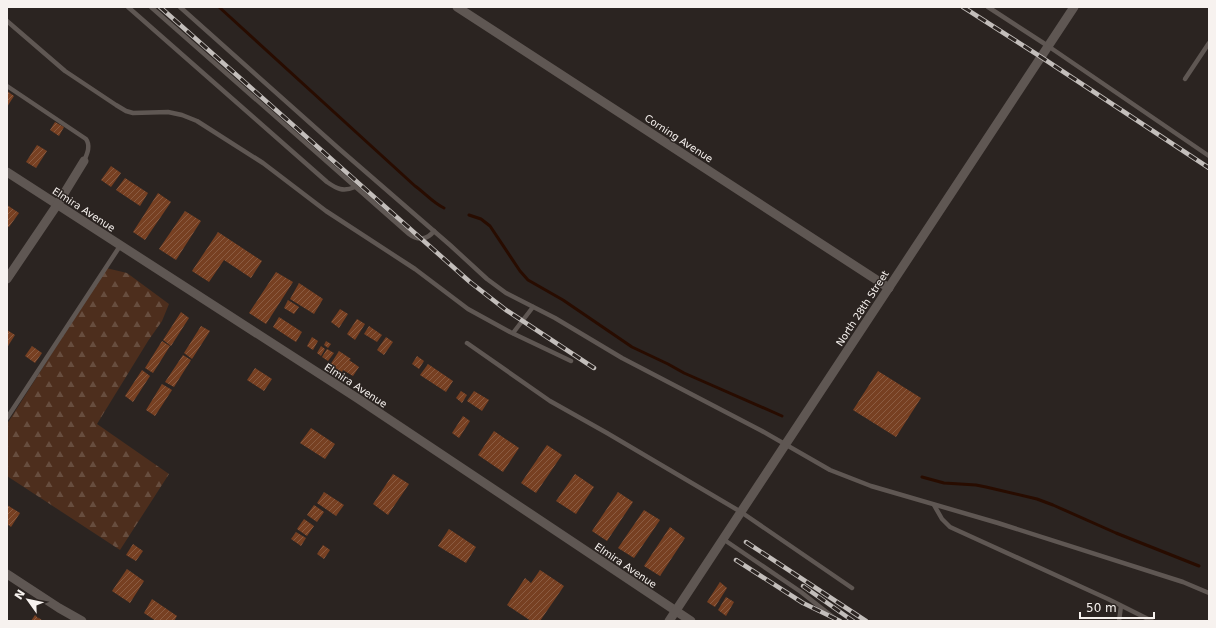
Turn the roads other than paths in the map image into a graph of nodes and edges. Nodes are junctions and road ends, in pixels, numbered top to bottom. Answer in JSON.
{"nodes":[{"id":1,"x":128,"y":7,"type":"edge"},
{"id":2,"x":150,"y":7,"type":"edge"},
{"id":3,"x":180,"y":7,"type":"edge"},
{"id":4,"x":457,"y":7,"type":"edge"},
{"id":5,"x":988,"y":7,"type":"edge"},
{"id":6,"x":1074,"y":7,"type":"edge"},
{"id":7,"x":7,"y":21,"type":"edge"},
{"id":8,"x":1209,"y":43,"type":"edge"},
{"id":9,"x":1048,"y":46,"type":"junction"},
{"id":10,"x":1185,"y":79,"type":"dead end"},
{"id":11,"x":7,"y":86,"type":"edge"},
{"id":12,"x":1209,"y":156,"type":"edge"},
{"id":13,"x":84,"y":161,"type":"joint"},
{"id":14,"x":7,"y":172,"type":"edge"},
{"id":15,"x":355,"y":187,"type":"junction"},
{"id":16,"x":56,"y":205,"type":"junction"},
{"id":17,"x":434,"y":231,"type":"junction"},
{"id":18,"x":120,"y":246,"type":"junction"},
{"id":19,"x":7,"y":279,"type":"edge"},
{"id":20,"x":889,"y":288,"type":"junction"},
{"id":21,"x":533,"y":307,"type":"junction"},
{"id":22,"x":513,"y":333,"type":"junction"},
{"id":23,"x":467,"y":343,"type":"dead end"},
{"id":24,"x":570,"y":361,"type":"dead end"},
{"id":25,"x":7,"y":418,"type":"edge"},
{"id":26,"x":786,"y":445,"type":"junction"},
{"id":27,"x":934,"y":505,"type":"junction"},
{"id":28,"x":741,"y":512,"type":"junction"},
{"id":29,"x":723,"y":539,"type":"junction"},
{"id":30,"x":7,"y":574,"type":"edge"},
{"id":31,"x":852,"y":588,"type":"dead end"},
{"id":32,"x":1209,"y":593,"type":"edge"},
{"id":33,"x":1121,"y":606,"type":"junction"},
{"id":34,"x":675,"y":611,"type":"junction"},
{"id":35,"x":82,"y":621,"type":"edge"},
{"id":36,"x":669,"y":621,"type":"edge"},
{"id":37,"x":691,"y":621,"type":"edge"},
{"id":38,"x":838,"y":621,"type":"edge"},
{"id":39,"x":1119,"y":621,"type":"edge"},
{"id":40,"x":1152,"y":621,"type":"edge"}],
"edges":[{"from":1,"to":15,"type":"lane"},
{"from":2,"to":15,"type":"lane"},
{"from":3,"to":17,"type":"lane"},
{"from":4,"to":20,"type":"street","name":"Corning Avenue"},
{"from":5,"to":9,"type":"lane"},
{"from":6,"to":9,"type":"street","name":"North 28th Street"},
{"from":7,"to":22,"type":"lane"},
{"from":8,"to":10,"type":"lane"},
{"from":9,"to":12,"type":"lane"},
{"from":9,"to":20,"type":"street","name":"North 28th Street"},
{"from":11,"to":13,"type":"lane"},
{"from":13,"to":16,"type":"street"},
{"from":14,"to":16,"type":"street","name":"Elmira Avenue"},
{"from":15,"to":17,"type":"lane"},
{"from":16,"to":18,"type":"street","name":"Elmira Avenue"},
{"from":16,"to":19,"type":"street"},
{"from":17,"to":21,"type":"lane"},
{"from":18,"to":25,"type":"lane"},
{"from":18,"to":34,"type":"street","name":"Elmira Avenue"},
{"from":20,"to":26,"type":"street","name":"North 28th Street"},
{"from":21,"to":22,"type":"lane"},
{"from":21,"to":26,"type":"lane"},
{"from":22,"to":24,"type":"lane"},
{"from":23,"to":28,"type":"lane"},
{"from":26,"to":27,"type":"lane"},
{"from":26,"to":28,"type":"street","name":"North 28th Street"},
{"from":27,"to":32,"type":"lane"},
{"from":27,"to":33,"type":"lane"},
{"from":28,"to":29,"type":"street","name":"North 28th Street"},
{"from":28,"to":31,"type":"lane"},
{"from":29,"to":34,"type":"street","name":"North 28th Street"},
{"from":29,"to":38,"type":"lane"},
{"from":30,"to":35,"type":"street"},
{"from":33,"to":39,"type":"lane"},
{"from":33,"to":40,"type":"lane"},
{"from":34,"to":36,"type":"street","name":"North 28th Street"},
{"from":34,"to":37,"type":"street","name":"Elmira Avenue"}]}
